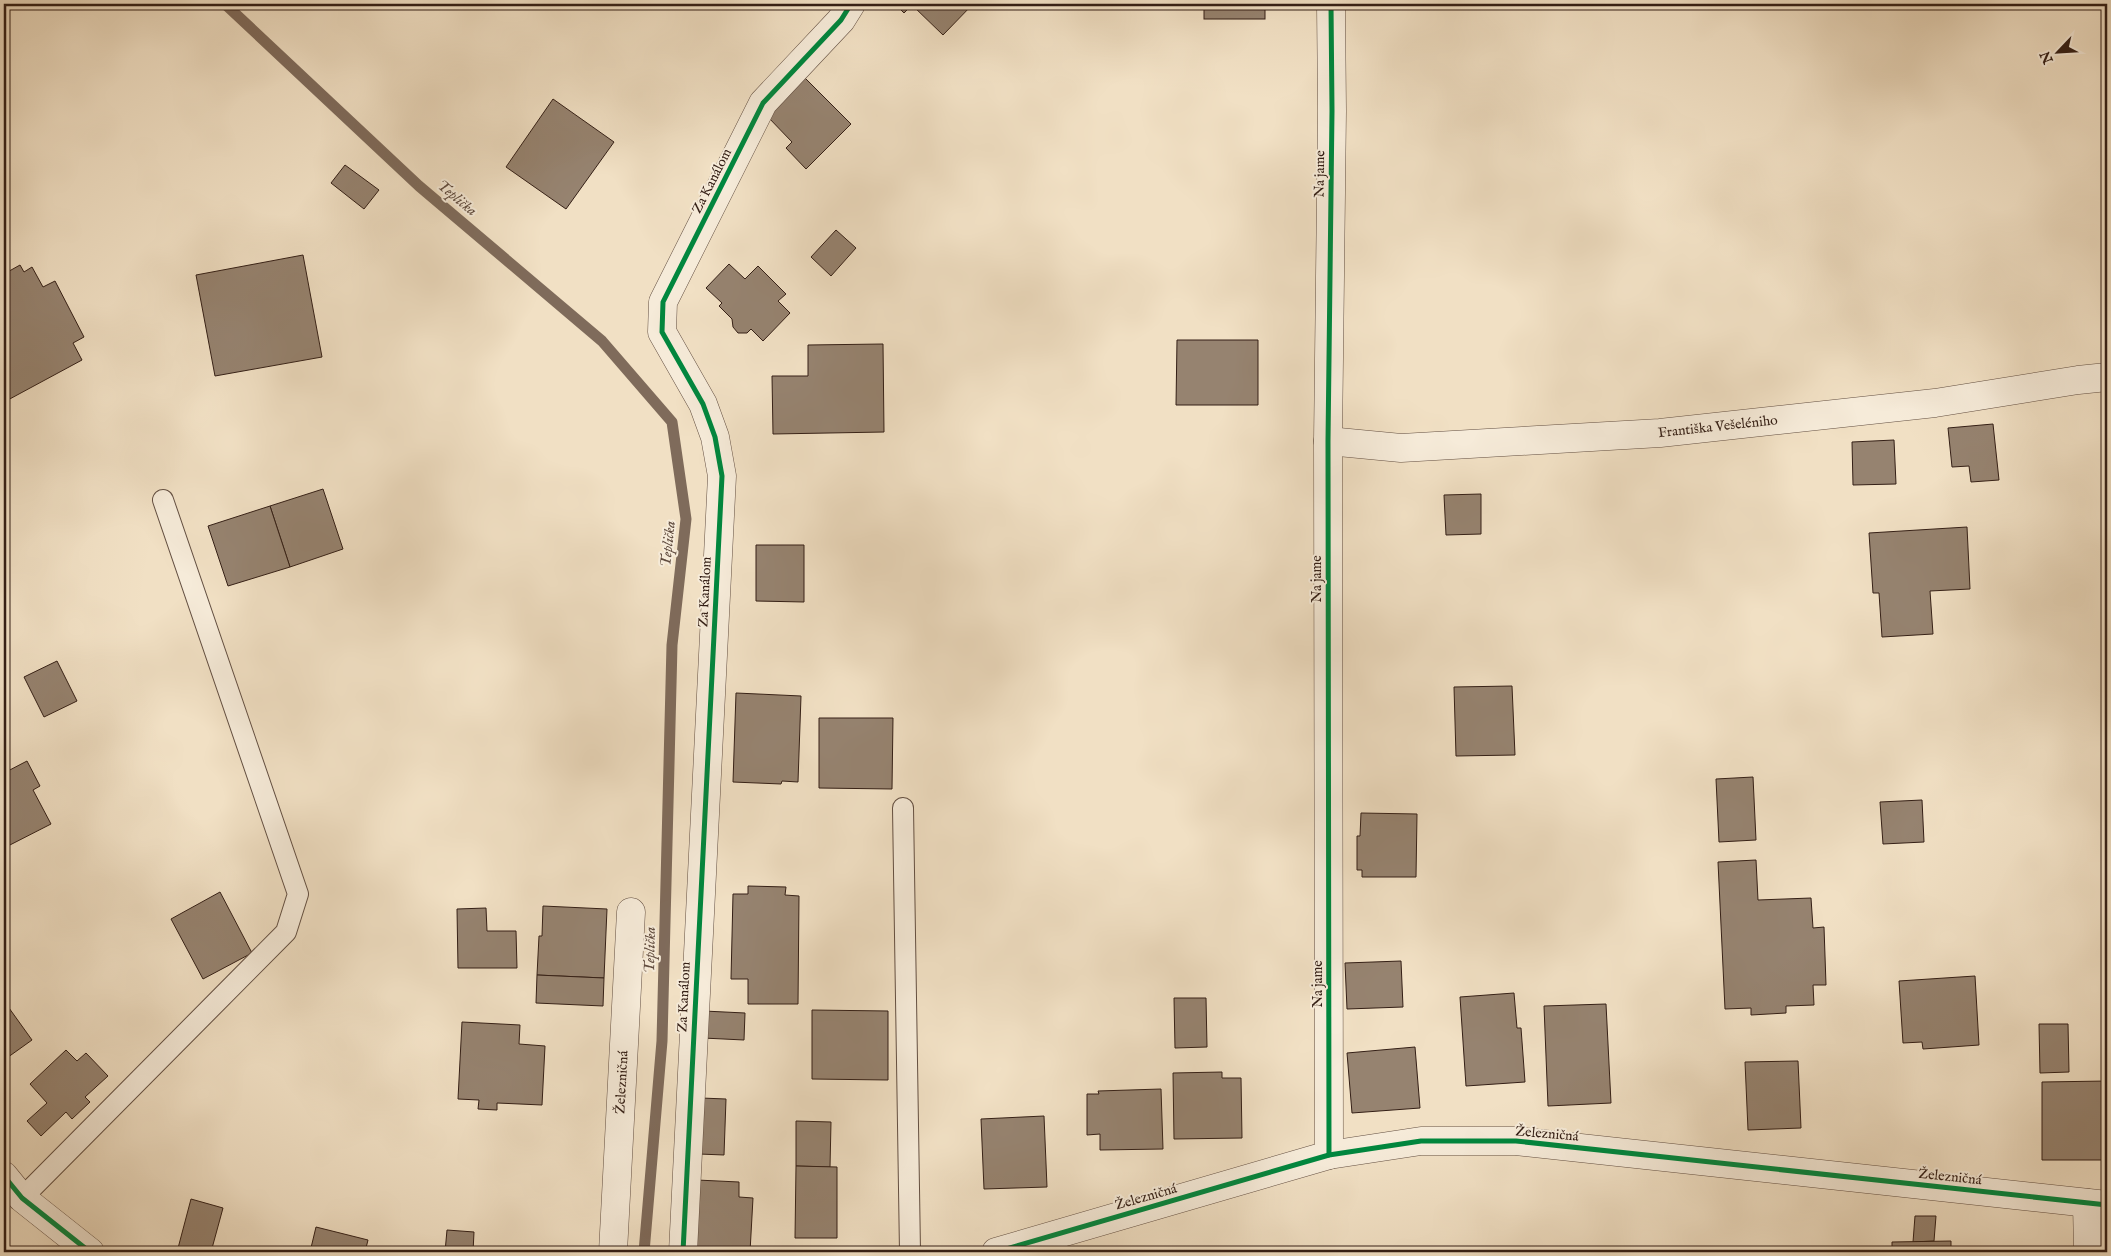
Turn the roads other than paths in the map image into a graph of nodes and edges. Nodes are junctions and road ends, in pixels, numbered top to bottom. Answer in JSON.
{"nodes":[{"id":1,"x":851,"y":4,"type":"edge"},
{"id":2,"x":1331,"y":4,"type":"edge"},
{"id":3,"x":2107,"y":377,"type":"edge"},
{"id":4,"x":1328,"y":441,"type":"junction"},
{"id":5,"x":162,"y":500,"type":"dead end"},
{"id":6,"x":902,"y":808,"type":"dead end"},
{"id":7,"x":631,"y":912,"type":"dead end"},
{"id":8,"x":1329,"y":1155,"type":"junction"},
{"id":9,"x":4,"y":1176,"type":"edge"},
{"id":10,"x":22,"y":1198,"type":"junction"},
{"id":11,"x":2097,"y":1204,"type":"edge"},
{"id":12,"x":90,"y":1252,"type":"edge"},
{"id":13,"x":613,"y":1252,"type":"edge"},
{"id":14,"x":683,"y":1252,"type":"edge"},
{"id":15,"x":910,"y":1252,"type":"edge"},
{"id":16,"x":996,"y":1252,"type":"edge"},
{"id":17,"x":2088,"y":1252,"type":"edge"}],
"edges":[{"from":1,"to":14,"type":"street","name":"Za Kanálom"},
{"from":2,"to":4,"type":"street","name":"Na jame"},
{"from":3,"to":4,"type":"street","name":"Františka Vešeléniho"},
{"from":4,"to":8,"type":"street","name":"Na jame"},
{"from":5,"to":10,"type":"lane"},
{"from":6,"to":15,"type":"lane"},
{"from":7,"to":13,"type":"street","name":"Železničná"},
{"from":8,"to":11,"type":"street","name":"Železničná"},
{"from":8,"to":16,"type":"street","name":"Železničná"},
{"from":9,"to":10,"type":"street"},
{"from":10,"to":12,"type":"street"},
{"from":11,"to":17,"type":"street"}]}
